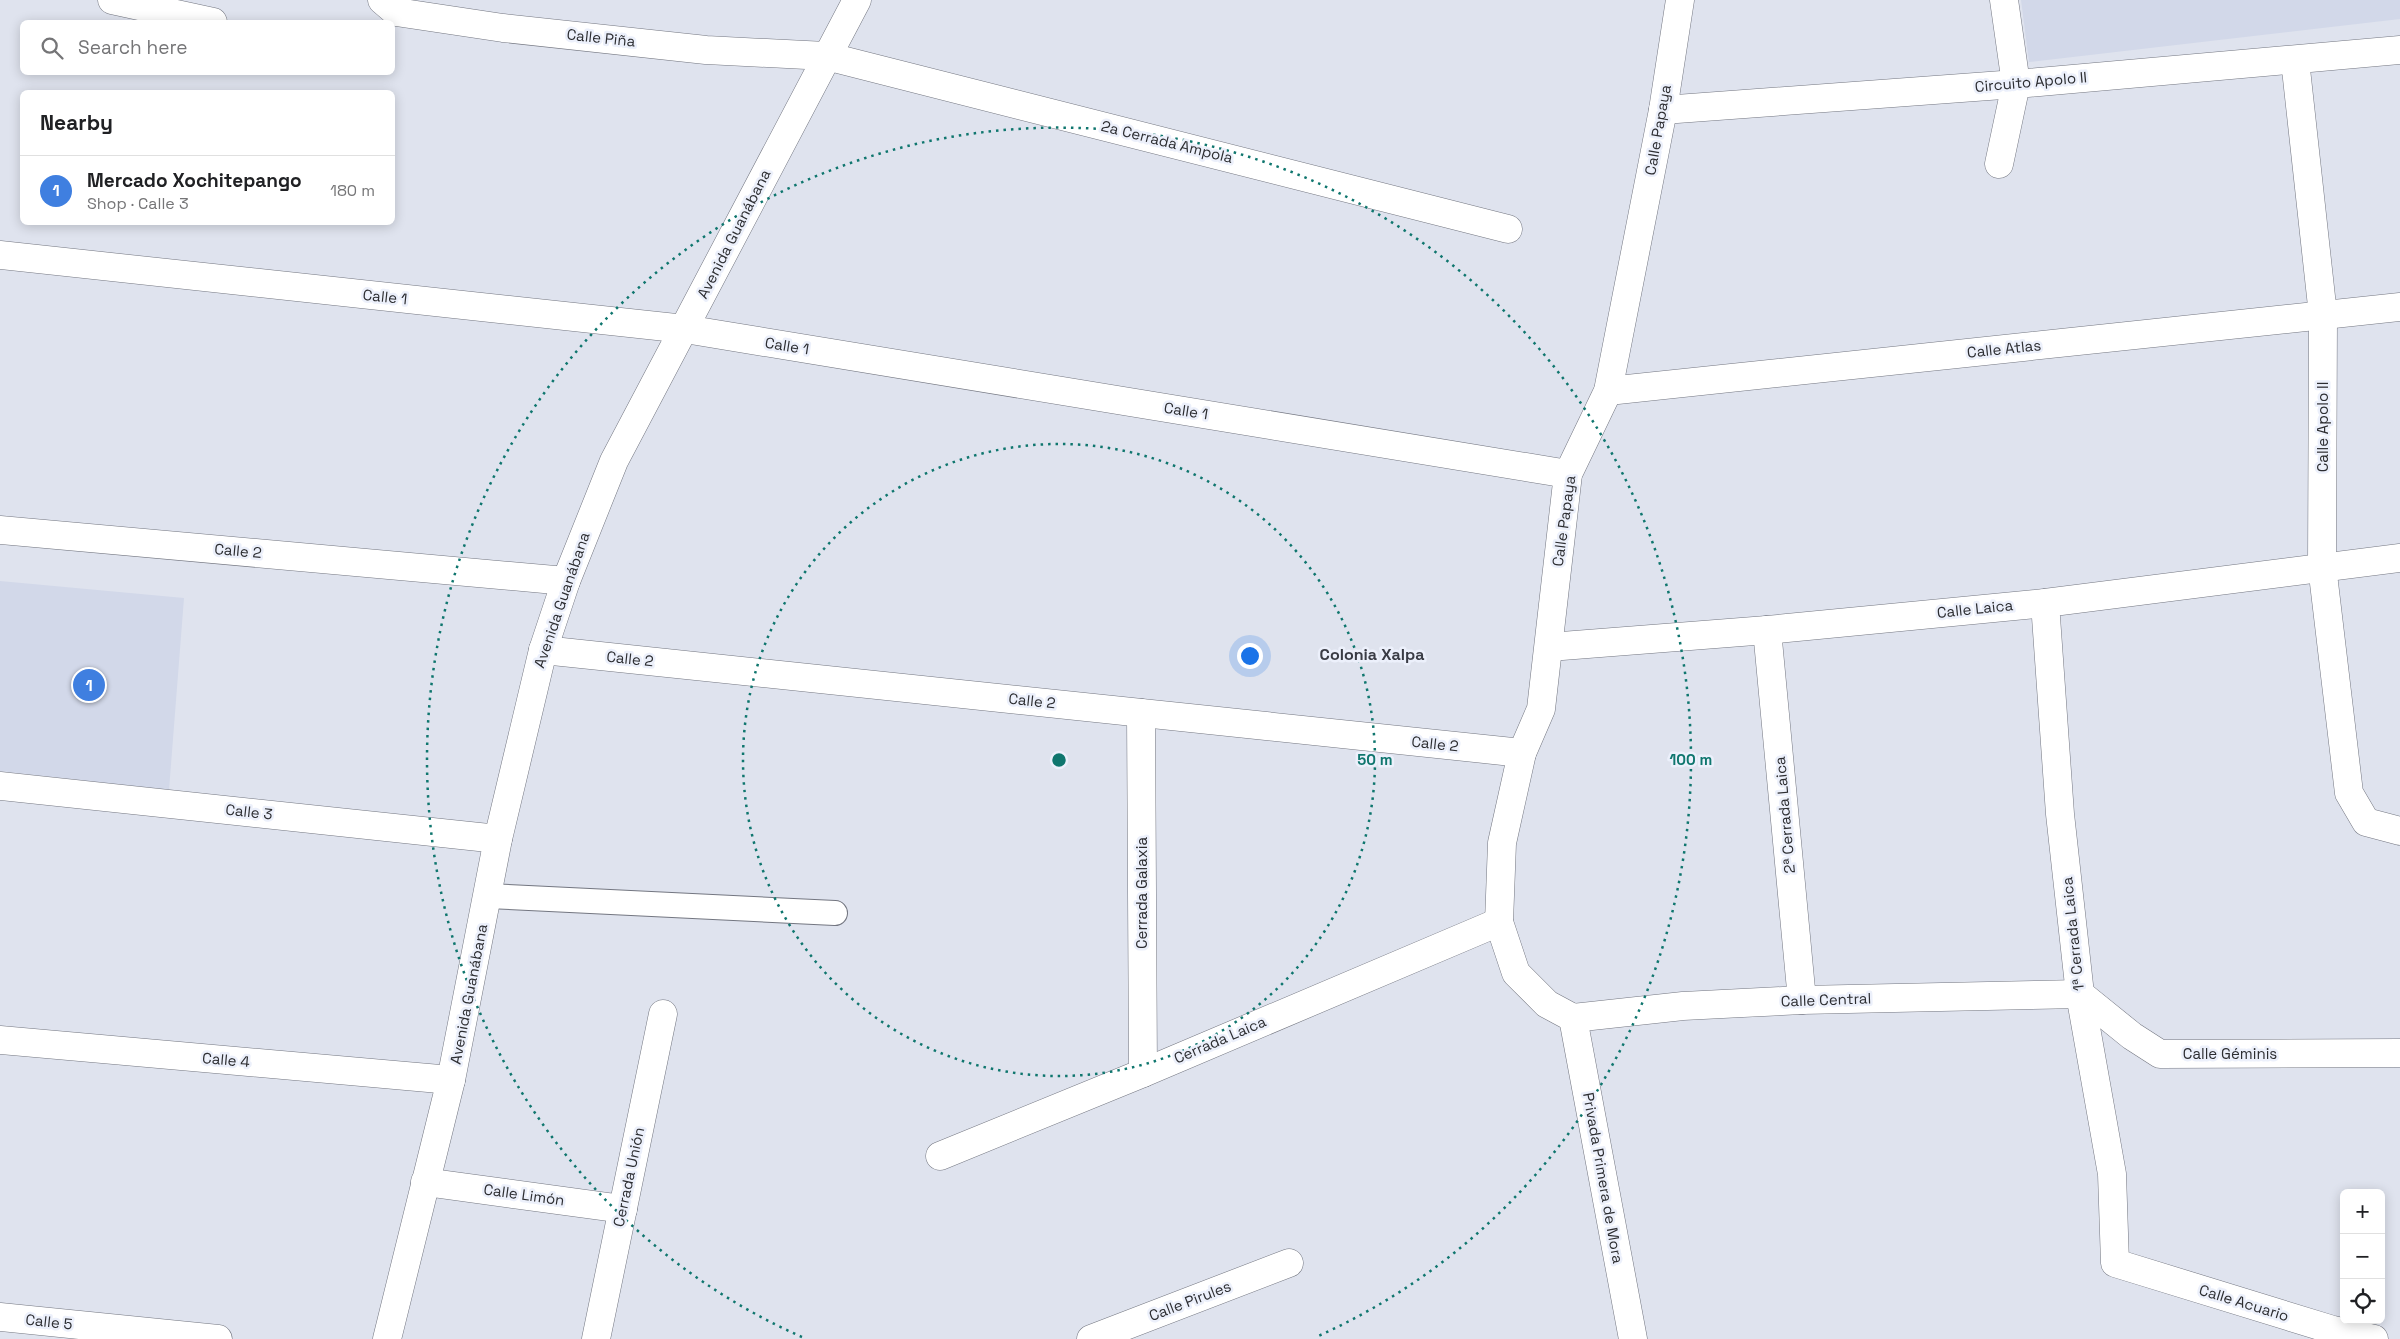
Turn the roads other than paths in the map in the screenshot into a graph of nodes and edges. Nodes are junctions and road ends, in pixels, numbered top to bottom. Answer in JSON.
{"nodes":[{"id":1,"x":112,"y":0,"type":"edge"},
{"id":2,"x":382,"y":0,"type":"edge"},
{"id":3,"x":857,"y":0,"type":"edge"},
{"id":4,"x":1680,"y":0,"type":"edge"},
{"id":5,"x":2004,"y":0,"type":"edge"},
{"id":6,"x":204,"y":20,"type":"edge"},
{"id":7,"x":2400,"y":50,"type":"edge"},
{"id":8,"x":826,"y":56,"type":"junction"},
{"id":9,"x":2295,"y":60,"type":"junction"},
{"id":10,"x":2016,"y":84,"type":"junction"},
{"id":11,"x":1663,"y":110,"type":"junction"},
{"id":12,"x":1999,"y":164,"type":"dead end"},
{"id":13,"x":1508,"y":228,"type":"dead end"},
{"id":14,"x":0,"y":255,"type":"edge"},
{"id":15,"x":2400,"y":307,"type":"edge"},
{"id":16,"x":2323,"y":315,"type":"junction"},
{"id":17,"x":685,"y":329,"type":"junction"},
{"id":18,"x":1608,"y":392,"type":"junction"},
{"id":19,"x":1568,"y":474,"type":"junction"},
{"id":20,"x":0,"y":530,"type":"edge"},
{"id":21,"x":2400,"y":558,"type":"edge"},
{"id":22,"x":2322,"y":566,"type":"junction"},
{"id":23,"x":566,"y":581,"type":"junction"},
{"id":24,"x":2044,"y":603,"type":"junction"},
{"id":25,"x":1767,"y":630,"type":"junction"},
{"id":26,"x":1549,"y":647,"type":"junction"},
{"id":27,"x":543,"y":650,"type":"junction"},
{"id":28,"x":1141,"y":713,"type":"junction"},
{"id":29,"x":1522,"y":753,"type":"junction"},
{"id":30,"x":0,"y":786,"type":"edge"},
{"id":31,"x":2400,"y":831,"type":"edge"},
{"id":32,"x":498,"y":839,"type":"junction"},
{"id":33,"x":488,"y":896,"type":"junction"},
{"id":34,"x":835,"y":913,"type":"dead end"},
{"id":35,"x":1498,"y":922,"type":"junction"},
{"id":36,"x":2080,"y":994,"type":"junction"},
{"id":37,"x":1802,"y":1000,"type":"junction"},
{"id":38,"x":663,"y":1014,"type":"dead end"},
{"id":39,"x":1573,"y":1018,"type":"junction"},
{"id":40,"x":0,"y":1040,"type":"edge"},
{"id":41,"x":2400,"y":1053,"type":"edge"},
{"id":42,"x":1144,"y":1073,"type":"junction"},
{"id":43,"x":451,"y":1080,"type":"junction"},
{"id":44,"x":940,"y":1156,"type":"dead end"},
{"id":45,"x":425,"y":1182,"type":"junction"},
{"id":46,"x":623,"y":1209,"type":"junction"},
{"id":47,"x":1288,"y":1263,"type":"dead end"},
{"id":48,"x":2115,"y":1263,"type":"joint"},
{"id":49,"x":0,"y":1317,"type":"edge"},
{"id":50,"x":218,"y":1339,"type":"edge"},
{"id":51,"x":387,"y":1339,"type":"edge"},
{"id":52,"x":596,"y":1339,"type":"edge"},
{"id":53,"x":1091,"y":1339,"type":"edge"},
{"id":54,"x":1633,"y":1339,"type":"edge"},
{"id":55,"x":2374,"y":1339,"type":"edge"}],
"edges":[{"from":1,"to":6,"type":"street"},
{"from":2,"to":8,"type":"street","name":"Calle Piña"},
{"from":3,"to":8,"type":"street","name":"Avenida Guanábana"},
{"from":4,"to":11,"type":"street","name":"Calle Papaya"},
{"from":5,"to":10,"type":"street"},
{"from":7,"to":9,"type":"street","name":"Circuito Apolo II"},
{"from":8,"to":13,"type":"street","name":"2a Cerrada Ampola"},
{"from":8,"to":17,"type":"street","name":"Avenida Guanábana"},
{"from":9,"to":10,"type":"street","name":"Circuito Apolo II"},
{"from":9,"to":16,"type":"street","name":"Calle Apolo II"},
{"from":10,"to":11,"type":"street","name":"Circuito Apolo II"},
{"from":10,"to":12,"type":"street"},
{"from":11,"to":18,"type":"street","name":"Calle Papaya"},
{"from":14,"to":17,"type":"street","name":"Calle 1"},
{"from":15,"to":16,"type":"street","name":"Calle Atlas"},
{"from":16,"to":18,"type":"street","name":"Calle Atlas"},
{"from":16,"to":22,"type":"street","name":"Calle Apolo II"},
{"from":17,"to":19,"type":"street","name":"Calle 1"},
{"from":17,"to":23,"type":"street","name":"Avenida Guanábana"},
{"from":18,"to":19,"type":"street","name":"Calle Papaya"},
{"from":19,"to":26,"type":"street","name":"Calle Papaya"},
{"from":20,"to":23,"type":"street","name":"Calle 2"},
{"from":21,"to":22,"type":"street","name":"Calle Laica"},
{"from":22,"to":24,"type":"street","name":"Calle Laica"},
{"from":22,"to":31,"type":"street","name":"Calle Apolo II"},
{"from":23,"to":27,"type":"street","name":"Avenida Guanábana"},
{"from":24,"to":25,"type":"street","name":"Calle Laica"},
{"from":24,"to":36,"type":"street","name":"1ª Cerrada Laica"},
{"from":25,"to":26,"type":"street","name":"Calle Laica"},
{"from":25,"to":37,"type":"street","name":"2ª Cerrada Laica"},
{"from":26,"to":29,"type":"street","name":"Calle Papaya"},
{"from":27,"to":28,"type":"street","name":"Calle 2"},
{"from":27,"to":32,"type":"street","name":"Avenida Guanábana"},
{"from":28,"to":29,"type":"street","name":"Calle 2"},
{"from":28,"to":42,"type":"street","name":"Cerrada Galaxia"},
{"from":29,"to":35,"type":"street","name":"Calle Papaya"},
{"from":30,"to":32,"type":"street","name":"Calle 3"},
{"from":32,"to":33,"type":"street","name":"Avenida Guanábana"},
{"from":33,"to":34,"type":"lane"},
{"from":33,"to":43,"type":"street","name":"Avenida Guanábana"},
{"from":35,"to":39,"type":"street","name":"Calle Papaya"},
{"from":35,"to":42,"type":"street","name":"Cerrada Laica"},
{"from":36,"to":37,"type":"street","name":"Calle Central"},
{"from":36,"to":41,"type":"street","name":"Calle Géminis"},
{"from":36,"to":48,"type":"street","name":"1ª Cerrada Laica"},
{"from":37,"to":39,"type":"street","name":"Calle Central"},
{"from":38,"to":46,"type":"street","name":"Cerrada Unión"},
{"from":39,"to":54,"type":"street","name":"Privada Primera de Mora"},
{"from":40,"to":43,"type":"street","name":"Calle 4"},
{"from":42,"to":44,"type":"street","name":"Cerrada Laica"},
{"from":43,"to":45,"type":"street","name":"Avenida Guanábana"},
{"from":45,"to":46,"type":"street","name":"Calle Limón"},
{"from":45,"to":51,"type":"street","name":"Avenida Guanábana"},
{"from":46,"to":52,"type":"street","name":"Cerrada Unión"},
{"from":47,"to":53,"type":"street","name":"Calle Pirules"},
{"from":48,"to":55,"type":"street","name":"Calle Acuario"},
{"from":49,"to":50,"type":"street","name":"Calle 5"}]}
